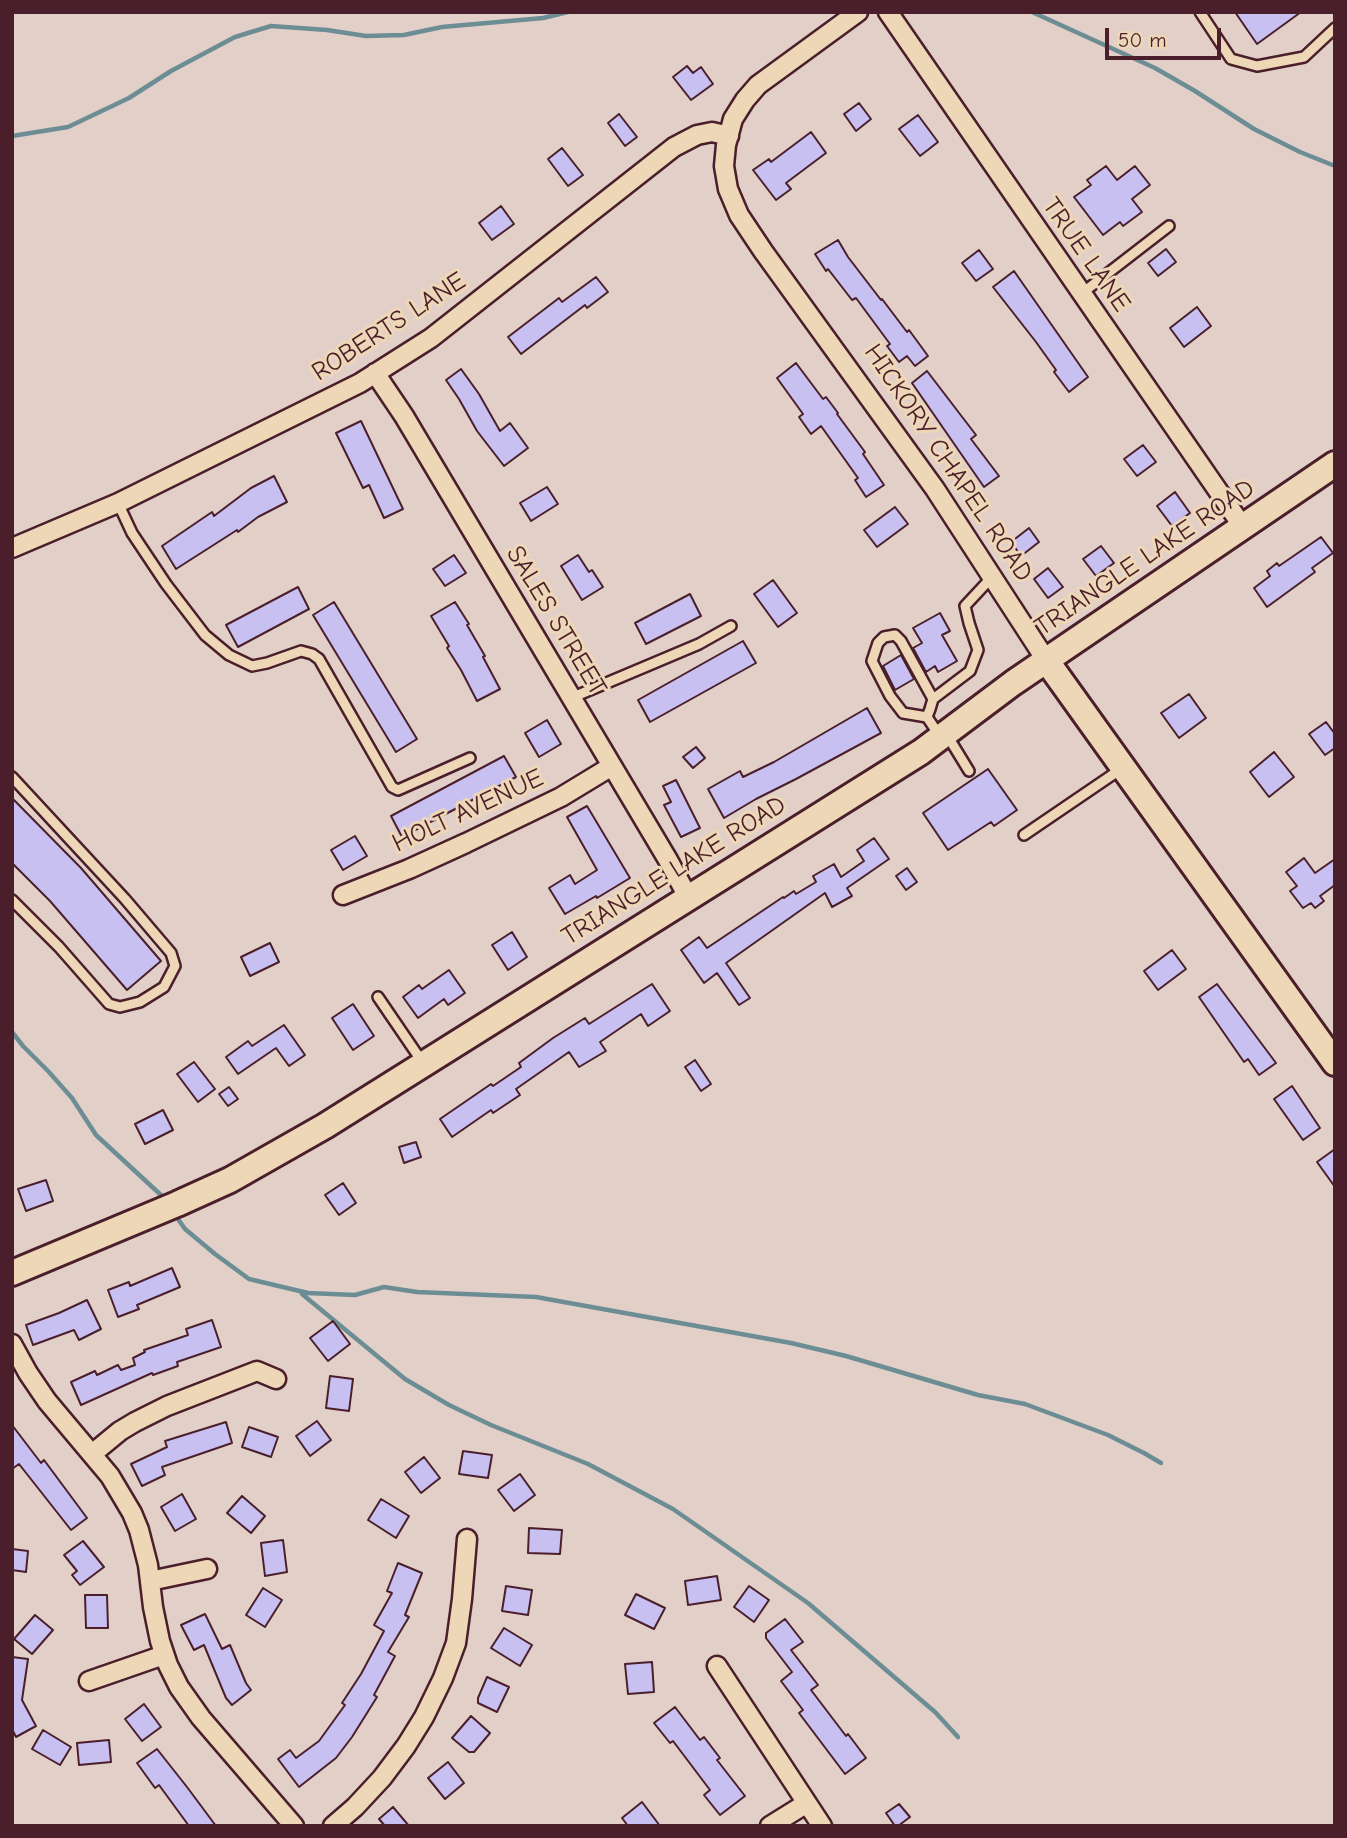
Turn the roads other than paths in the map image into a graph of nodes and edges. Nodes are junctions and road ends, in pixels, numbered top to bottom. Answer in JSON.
{"nodes":[{"id":1,"x":858,"y":12,"type":"edge"},
{"id":2,"x":888,"y":12,"type":"edge"},
{"id":3,"x":1200,"y":12,"type":"edge"},
{"id":4,"x":1335,"y":28,"type":"edge"},
{"id":5,"x":729,"y":136,"type":"junction"},
{"id":6,"x":1169,"y":226,"type":"dead end"},
{"id":7,"x":1081,"y":294,"type":"junction"},
{"id":8,"x":375,"y":373,"type":"junction"},
{"id":9,"x":1335,"y":464,"type":"edge"},
{"id":10,"x":118,"y":503,"type":"junction"},
{"id":11,"x":1243,"y":527,"type":"junction"},
{"id":12,"x":12,"y":548,"type":"edge"},
{"id":13,"x":992,"y":578,"type":"junction"},
{"id":14,"x":731,"y":626,"type":"dead end"},
{"id":15,"x":1046,"y":660,"type":"junction"},
{"id":16,"x":572,"y":698,"type":"junction"},
{"id":17,"x":933,"y":699,"type":"junction"},
{"id":18,"x":938,"y":730,"type":"junction"},
{"id":19,"x":470,"y":758,"type":"dead end"},
{"id":20,"x":612,"y":766,"type":"junction"},
{"id":21,"x":1123,"y":768,"type":"junction"},
{"id":22,"x":969,"y":771,"type":"dead end"},
{"id":23,"x":12,"y":777,"type":"edge"},
{"id":24,"x":1024,"y":835,"type":"dead end"},
{"id":25,"x":343,"y":895,"type":"dead end"},
{"id":26,"x":688,"y":897,"type":"junction"},
{"id":27,"x":12,"y":900,"type":"edge"},
{"id":28,"x":378,"y":997,"type":"dead end"},
{"id":29,"x":1335,"y":1063,"type":"edge"},
{"id":30,"x":424,"y":1064,"type":"junction"},
{"id":31,"x":12,"y":1273,"type":"edge"},
{"id":32,"x":12,"y":1344,"type":"edge"},
{"id":33,"x":276,"y":1379,"type":"dead end"},
{"id":34,"x":92,"y":1454,"type":"junction"},
{"id":35,"x":467,"y":1539,"type":"dead end"},
{"id":36,"x":207,"y":1569,"type":"dead end"},
{"id":37,"x":150,"y":1581,"type":"junction"},
{"id":38,"x":164,"y":1655,"type":"junction"},
{"id":39,"x":717,"y":1666,"type":"dead end"},
{"id":40,"x":89,"y":1681,"type":"dead end"},
{"id":41,"x":807,"y":1803,"type":"junction"},
{"id":42,"x":294,"y":1826,"type":"edge"},
{"id":43,"x":333,"y":1826,"type":"edge"},
{"id":44,"x":770,"y":1826,"type":"edge"},
{"id":45,"x":822,"y":1826,"type":"edge"}],
"edges":[{"from":1,"to":5,"type":"street","name":"HICKORY CHAPEL ROAD"},
{"from":2,"to":7,"type":"street","name":"TRUE LANE"},
{"from":3,"to":4,"type":"lane"},
{"from":5,"to":8,"type":"street","name":"ROBERTS LANE"},
{"from":5,"to":13,"type":"street","name":"HICKORY CHAPEL ROAD"},
{"from":6,"to":7,"type":"lane"},
{"from":7,"to":11,"type":"street","name":"TRUE LANE"},
{"from":8,"to":10,"type":"street","name":"ROBERTS LANE"},
{"from":8,"to":16,"type":"street","name":"SALES STREET"},
{"from":9,"to":11,"type":"street","name":"TRIANGLE LAKE ROAD"},
{"from":10,"to":12,"type":"street","name":"ROBERTS LANE"},
{"from":10,"to":19,"type":"lane"},
{"from":11,"to":15,"type":"street","name":"TRIANGLE LAKE ROAD"},
{"from":13,"to":15,"type":"street","name":"HICKORY CHAPEL ROAD"},
{"from":13,"to":17,"type":"lane"},
{"from":14,"to":16,"type":"lane"},
{"from":15,"to":18,"type":"street","name":"TRIANGLE LAKE ROAD"},
{"from":15,"to":21,"type":"street","name":"HICKORY CHAPEL ROAD"},
{"from":16,"to":20,"type":"street","name":"SALES STREET"},
{"from":17,"to":18,"type":"lane"},
{"from":17,"to":18,"type":"lane"},
{"from":18,"to":22,"type":"lane"},
{"from":18,"to":26,"type":"street","name":"TRIANGLE LAKE ROAD"},
{"from":20,"to":25,"type":"street","name":"HOLT AVENUE"},
{"from":20,"to":26,"type":"street","name":"SALES STREET"},
{"from":21,"to":24,"type":"lane"},
{"from":21,"to":29,"type":"street","name":"HICKORY CHAPEL ROAD"},
{"from":23,"to":27,"type":"lane"},
{"from":26,"to":30,"type":"street","name":"TRIANGLE LAKE ROAD"},
{"from":28,"to":30,"type":"lane"},
{"from":30,"to":31,"type":"street","name":"TRIANGLE LAKE ROAD"},
{"from":32,"to":34,"type":"street"},
{"from":33,"to":34,"type":"street"},
{"from":34,"to":37,"type":"street"},
{"from":35,"to":43,"type":"street"},
{"from":36,"to":37,"type":"street"},
{"from":37,"to":38,"type":"street"},
{"from":38,"to":40,"type":"street"},
{"from":38,"to":42,"type":"street"},
{"from":39,"to":41,"type":"street"},
{"from":41,"to":44,"type":"street"},
{"from":41,"to":45,"type":"street"}]}
